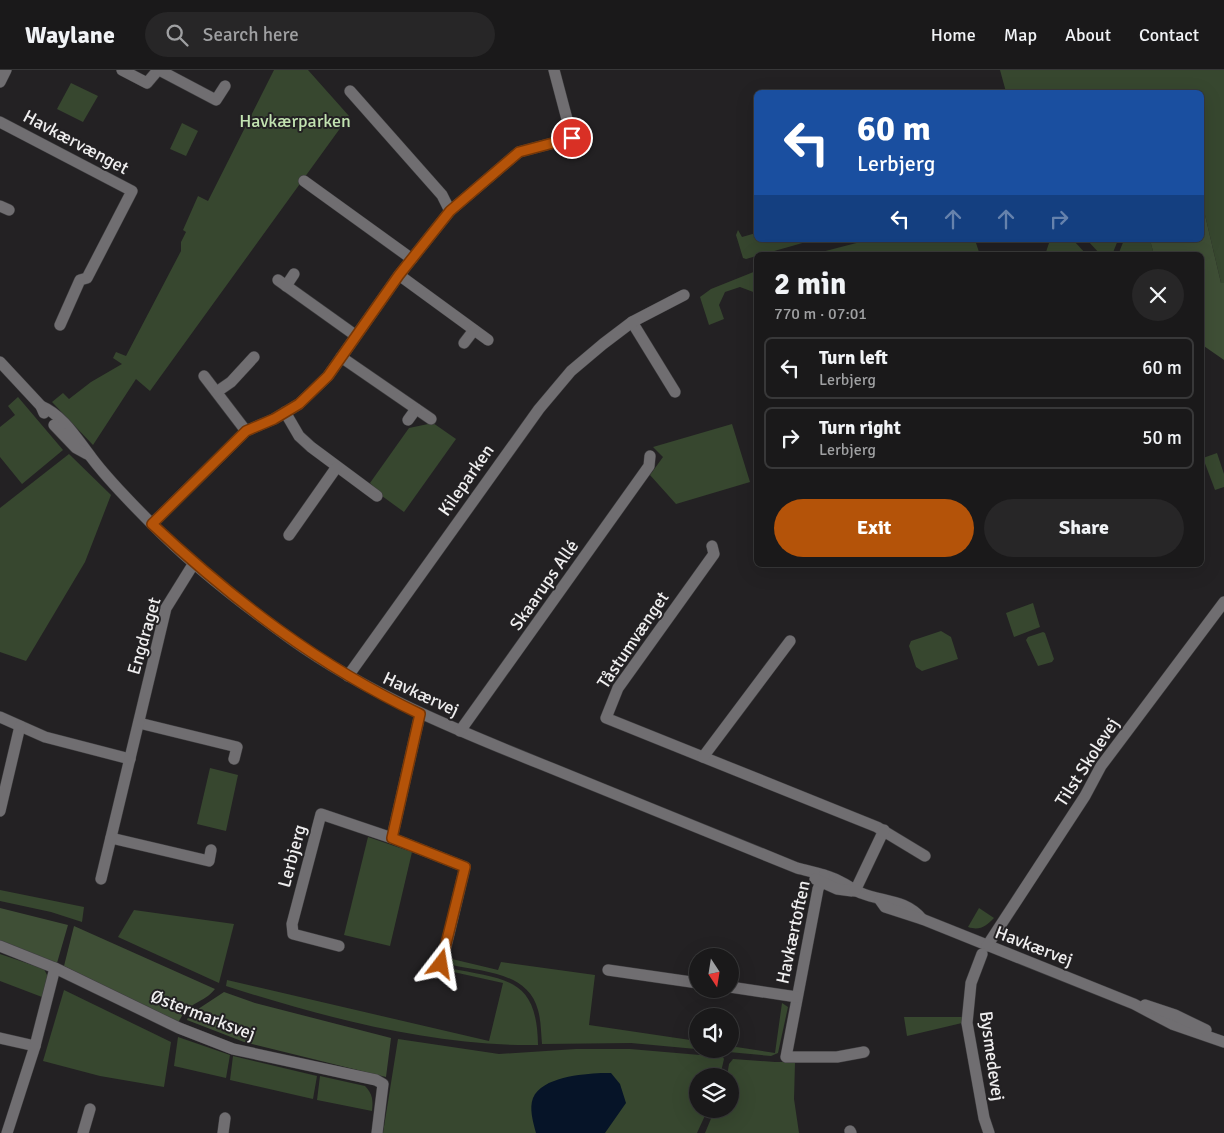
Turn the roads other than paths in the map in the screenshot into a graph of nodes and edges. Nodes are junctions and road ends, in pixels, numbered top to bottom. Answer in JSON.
{"nodes":[{"id":1,"x":6,"y":70,"type":"edge"},
{"id":2,"x":122,"y":70,"type":"edge"},
{"id":3,"x":554,"y":70,"type":"edge"},
{"id":4,"x":162,"y":71,"type":"edge"},
{"id":5,"x":0,"y":82,"type":"edge"},
{"id":6,"x":226,"y":86,"type":"dead end"},
{"id":7,"x":350,"y":91,"type":"dead end"},
{"id":8,"x":0,"y":122,"type":"edge"},
{"id":9,"x":304,"y":181,"type":"dead end"},
{"id":10,"x":450,"y":211,"type":"junction"},
{"id":11,"x":412,"y":258,"type":"junction"},
{"id":12,"x":294,"y":274,"type":"dead end"},
{"id":13,"x":399,"y":275,"type":"junction"},
{"id":14,"x":684,"y":295,"type":"dead end"},
{"id":15,"x":632,"y":322,"type":"junction"},
{"id":16,"x":60,"y":325,"type":"dead end"},
{"id":17,"x":474,"y":330,"type":"junction"},
{"id":18,"x":355,"y":336,"type":"junction"},
{"id":19,"x":488,"y":340,"type":"dead end"},
{"id":20,"x":464,"y":343,"type":"dead end"},
{"id":21,"x":254,"y":357,"type":"dead end"},
{"id":22,"x":341,"y":357,"type":"junction"},
{"id":23,"x":0,"y":362,"type":"edge"},
{"id":24,"x":204,"y":376,"type":"dead end"},
{"id":25,"x":218,"y":391,"type":"junction"},
{"id":26,"x":675,"y":392,"type":"dead end"},
{"id":27,"x":416,"y":409,"type":"junction"},
{"id":28,"x":285,"y":412,"type":"junction"},
{"id":29,"x":430,"y":419,"type":"dead end"},
{"id":30,"x":408,"y":420,"type":"dead end"},
{"id":31,"x":246,"y":431,"type":"junction"},
{"id":32,"x":650,"y":456,"type":"dead end"},
{"id":33,"x":336,"y":468,"type":"junction"},
{"id":34,"x":377,"y":496,"type":"dead end"},
{"id":35,"x":152,"y":524,"type":"junction"},
{"id":36,"x":289,"y":535,"type":"dead end"},
{"id":37,"x":712,"y":546,"type":"dead end"},
{"id":38,"x":194,"y":563,"type":"junction"},
{"id":39,"x":1224,"y":602,"type":"edge"},
{"id":40,"x":790,"y":641,"type":"dead end"},
{"id":41,"x":348,"y":676,"type":"junction"},
{"id":42,"x":420,"y":714,"type":"junction"},
{"id":43,"x":0,"y":717,"type":"edge"},
{"id":44,"x":139,"y":723,"type":"junction"},
{"id":45,"x":20,"y":726,"type":"junction"},
{"id":46,"x":460,"y":731,"type":"junction"},
{"id":47,"x":703,"y":757,"type":"junction"},
{"id":48,"x":130,"y":759,"type":"junction"},
{"id":49,"x":234,"y":759,"type":"dead end"},
{"id":50,"x":0,"y":811,"type":"edge"},
{"id":51,"x":884,"y":830,"type":"junction"},
{"id":52,"x":111,"y":838,"type":"junction"},
{"id":53,"x":392,"y":838,"type":"junction"},
{"id":54,"x":211,"y":850,"type":"dead end"},
{"id":55,"x":925,"y":856,"type":"dead end"},
{"id":56,"x":101,"y":879,"type":"dead end"},
{"id":57,"x":822,"y":879,"type":"junction"},
{"id":58,"x":855,"y":891,"type":"junction"},
{"id":59,"x":0,"y":946,"type":"edge"},
{"id":60,"x":338,"y":946,"type":"dead end"},
{"id":61,"x":984,"y":950,"type":"junction"},
{"id":62,"x":55,"y":968,"type":"junction"},
{"id":63,"x":608,"y":970,"type":"dead end"},
{"id":64,"x":436,"y":973,"type":"dead end"},
{"id":65,"x":689,"y":982,"type":"edge"},
{"id":66,"x":739,"y":988,"type":"edge"},
{"id":67,"x":797,"y":997,"type":"junction"},
{"id":68,"x":0,"y":1038,"type":"edge"},
{"id":69,"x":1224,"y":1042,"type":"edge"},
{"id":70,"x":35,"y":1046,"type":"junction"},
{"id":71,"x":859,"y":1057,"type":"dead end"},
{"id":72,"x":90,"y":1109,"type":"dead end"},
{"id":73,"x":225,"y":1118,"type":"dead end"},
{"id":74,"x":7,"y":1133,"type":"edge"},
{"id":75,"x":83,"y":1133,"type":"edge"},
{"id":76,"x":223,"y":1133,"type":"edge"},
{"id":77,"x":377,"y":1133,"type":"edge"},
{"id":78,"x":988,"y":1133,"type":"edge"}],
"edges":[{"from":1,"to":5,"type":"street"},
{"from":2,"to":4,"type":"street"},
{"from":3,"to":10,"type":"street"},
{"from":4,"to":6,"type":"street"},
{"from":7,"to":10,"type":"street"},
{"from":8,"to":16,"type":"street","name":"Havkærvænget"},
{"from":9,"to":11,"type":"street"},
{"from":10,"to":11,"type":"street"},
{"from":11,"to":13,"type":"street"},
{"from":12,"to":18,"type":"street"},
{"from":13,"to":17,"type":"street"},
{"from":13,"to":18,"type":"street"},
{"from":14,"to":15,"type":"street","name":"Kileparken"},
{"from":15,"to":26,"type":"street"},
{"from":15,"to":41,"type":"street","name":"Kileparken"},
{"from":17,"to":19,"type":"street"},
{"from":17,"to":20,"type":"street"},
{"from":18,"to":22,"type":"street"},
{"from":21,"to":25,"type":"street"},
{"from":22,"to":27,"type":"street"},
{"from":22,"to":28,"type":"street"},
{"from":23,"to":35,"type":"street","name":"Havkærvej"},
{"from":24,"to":25,"type":"street"},
{"from":25,"to":31,"type":"street"},
{"from":27,"to":29,"type":"street"},
{"from":27,"to":30,"type":"street"},
{"from":28,"to":31,"type":"street"},
{"from":28,"to":33,"type":"street"},
{"from":31,"to":35,"type":"street"},
{"from":32,"to":46,"type":"street","name":"Skaarups Allé"},
{"from":33,"to":34,"type":"street"},
{"from":33,"to":36,"type":"street"},
{"from":35,"to":38,"type":"street","name":"Havkærvej"},
{"from":37,"to":47,"type":"street","name":"Tåstumvænget"},
{"from":38,"to":41,"type":"street","name":"Havkærvej"},
{"from":38,"to":44,"type":"street","name":"Engdraget"},
{"from":39,"to":61,"type":"street","name":"Tilst Skolevej"},
{"from":40,"to":47,"type":"street"},
{"from":41,"to":42,"type":"street","name":"Havkærvej"},
{"from":42,"to":46,"type":"street","name":"Havkærvej"},
{"from":42,"to":53,"type":"street"},
{"from":43,"to":45,"type":"street"},
{"from":44,"to":48,"type":"street","name":"Engdraget"},
{"from":44,"to":49,"type":"street"},
{"from":45,"to":48,"type":"street"},
{"from":45,"to":50,"type":"street"},
{"from":46,"to":57,"type":"street","name":"Havkærvej"},
{"from":47,"to":51,"type":"street","name":"Tåstumvænget"},
{"from":48,"to":52,"type":"street","name":"Engdraget"},
{"from":51,"to":55,"type":"street","name":"Tåstumvænget"},
{"from":51,"to":58,"type":"street"},
{"from":52,"to":54,"type":"street"},
{"from":52,"to":56,"type":"street","name":"Engdraget"},
{"from":53,"to":60,"type":"street","name":"Lerbjerg"},
{"from":53,"to":64,"type":"street","name":"Lerbjerg"},
{"from":57,"to":58,"type":"street","name":"Havkærvej"},
{"from":57,"to":67,"type":"street","name":"Havkærtoften"},
{"from":58,"to":61,"type":"street","name":"Havkærvej"},
{"from":59,"to":62,"type":"street","name":"Østermarksvej"},
{"from":61,"to":69,"type":"street","name":"Havkærvej"},
{"from":61,"to":78,"type":"street","name":"Bysmedevej"},
{"from":62,"to":70,"type":"street"},
{"from":62,"to":77,"type":"street","name":"Østermarksvej"},
{"from":63,"to":65,"type":"street"},
{"from":66,"to":67,"type":"street","name":"Havkærtoften"},
{"from":67,"to":71,"type":"street","name":"Havkærtoften"},
{"from":68,"to":70,"type":"street"},
{"from":70,"to":74,"type":"street"},
{"from":72,"to":75,"type":"street"},
{"from":73,"to":76,"type":"street"}]}
